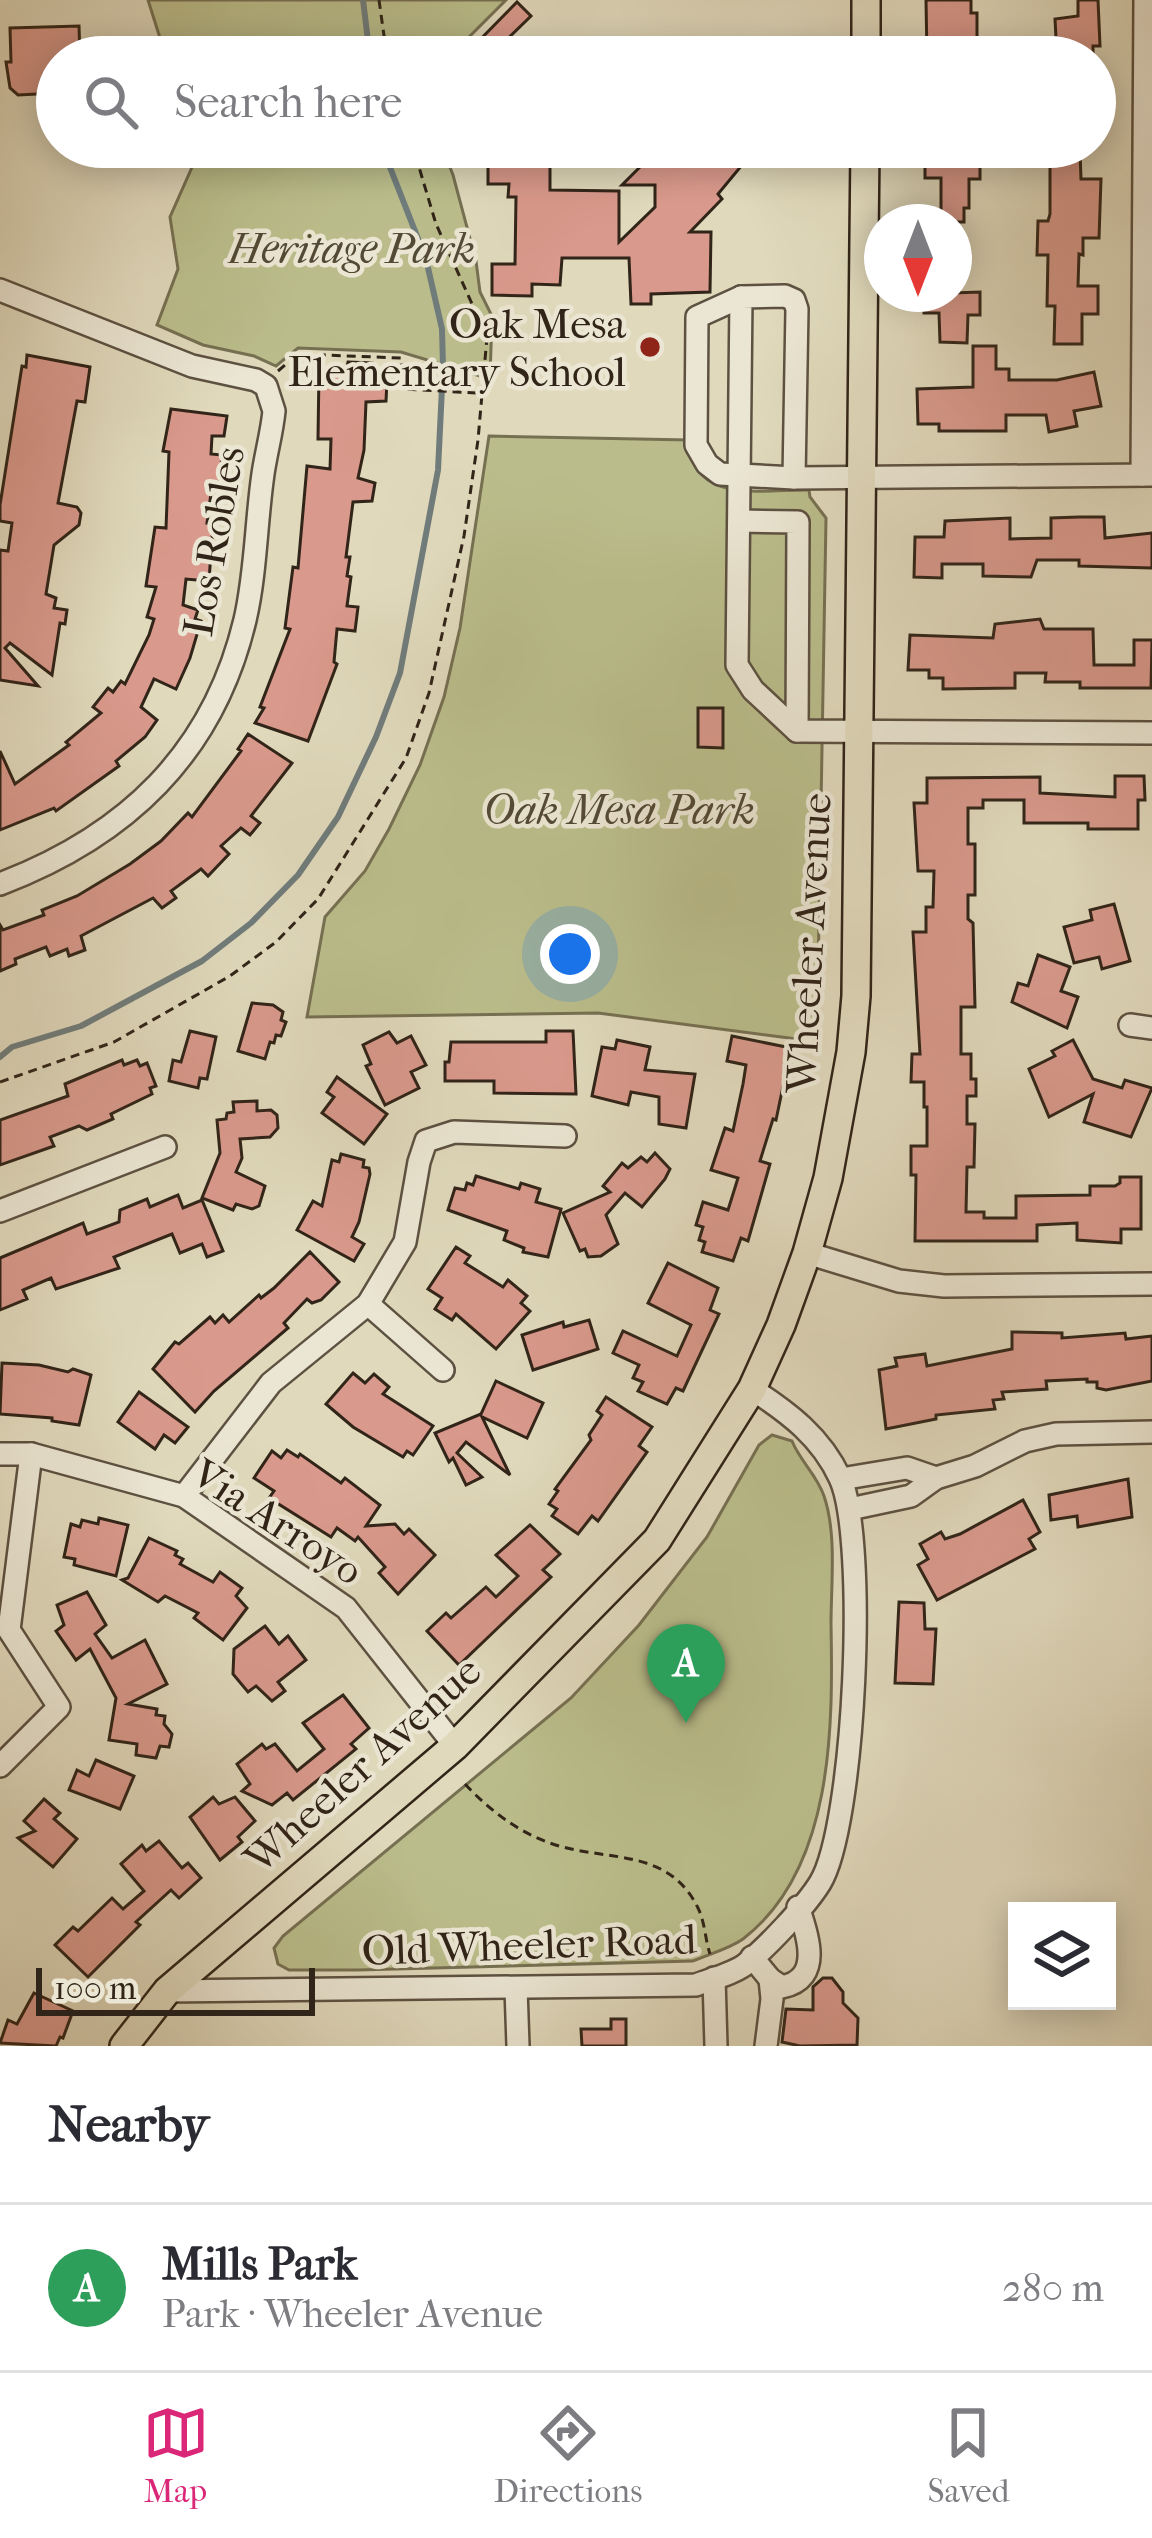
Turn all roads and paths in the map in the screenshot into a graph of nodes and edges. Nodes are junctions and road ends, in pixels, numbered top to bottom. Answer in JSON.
{"nodes":[{"id":1,"x":379,"y":0,"type":"edge"},
{"id":2,"x":866,"y":0,"type":"edge"},
{"id":3,"x":1145,"y":0,"type":"edge"},
{"id":4,"x":384,"y":36,"type":"edge"},
{"id":5,"x":866,"y":36,"type":"edge"},
{"id":6,"x":419,"y":168,"type":"edge"},
{"id":7,"x":865,"y":168,"type":"edge"},
{"id":8,"x":0,"y":290,"type":"edge"},
{"id":9,"x":741,"y":297,"type":"junction"},
{"id":10,"x":266,"y":386,"type":"junction"},
{"id":11,"x":479,"y":393,"type":"junction"},
{"id":12,"x":863,"y":475,"type":"junction"},
{"id":13,"x":1147,"y":475,"type":"edge"},
{"id":14,"x":738,"y":478,"type":"junction"},
{"id":15,"x":794,"y":478,"type":"junction"},
{"id":16,"x":740,"y":521,"type":"junction"},
{"id":17,"x":797,"y":730,"type":"junction"},
{"id":18,"x":859,"y":732,"type":"junction"},
{"id":19,"x":1152,"y":733,"type":"edge"},
{"id":20,"x":0,"y":884,"type":"edge"},
{"id":21,"x":0,"y":1082,"type":"edge"},
{"id":22,"x":565,"y":1136,"type":"dead end"},
{"id":23,"x":165,"y":1147,"type":"dead end"},
{"id":24,"x":0,"y":1211,"type":"edge"},
{"id":25,"x":807,"y":1253,"type":"junction"},
{"id":26,"x":1152,"y":1284,"type":"edge"},
{"id":27,"x":368,"y":1304,"type":"junction"},
{"id":28,"x":442,"y":1370,"type":"dead end"},
{"id":29,"x":752,"y":1389,"type":"junction"},
{"id":30,"x":1152,"y":1432,"type":"edge"},
{"id":31,"x":0,"y":1454,"type":"edge"},
{"id":32,"x":31,"y":1454,"type":"junction"},
{"id":33,"x":889,"y":1468,"type":"junction"},
{"id":34,"x":841,"y":1478,"type":"junction"},
{"id":35,"x":935,"y":1478,"type":"junction"},
{"id":36,"x":184,"y":1496,"type":"junction"},
{"id":37,"x":895,"y":1500,"type":"junction"},
{"id":38,"x":850,"y":1509,"type":"junction"},
{"id":39,"x":454,"y":1746,"type":"junction"},
{"id":40,"x":0,"y":1766,"type":"edge"},
{"id":41,"x":465,"y":1784,"type":"dead end"},
{"id":42,"x":798,"y":1907,"type":"junction"},
{"id":43,"x":710,"y":1954,"type":"dead end"},
{"id":44,"x":752,"y":1957,"type":"junction"},
{"id":45,"x":714,"y":1978,"type":"junction"},
{"id":46,"x":770,"y":1979,"type":"junction"},
{"id":47,"x":517,"y":1988,"type":"junction"},
{"id":48,"x":167,"y":1990,"type":"junction"},
{"id":49,"x":124,"y":2046,"type":"edge"},
{"id":50,"x":518,"y":2046,"type":"edge"},
{"id":51,"x":716,"y":2046,"type":"edge"},
{"id":52,"x":766,"y":2046,"type":"edge"}],
"edges":[{"from":1,"to":4,"type":"path"},
{"from":2,"to":5,"type":"main road"},
{"from":3,"to":13,"type":"street"},
{"from":6,"to":11,"type":"path"},
{"from":7,"to":12,"type":"main road","name":"Wheeler Avenue"},
{"from":8,"to":10,"type":"street"},
{"from":9,"to":14,"type":"street"},
{"from":9,"to":14,"type":"street"},
{"from":9,"to":15,"type":"street"},
{"from":10,"to":11,"type":"path"},
{"from":10,"to":20,"type":"street","name":"Los Robles"},
{"from":11,"to":21,"type":"path"},
{"from":12,"to":13,"type":"street"},
{"from":12,"to":15,"type":"street"},
{"from":12,"to":18,"type":"main road","name":"Wheeler Avenue"},
{"from":14,"to":15,"type":"street"},
{"from":14,"to":16,"type":"street"},
{"from":16,"to":17,"type":"street"},
{"from":16,"to":17,"type":"street"},
{"from":17,"to":18,"type":"street"},
{"from":18,"to":19,"type":"street"},
{"from":18,"to":25,"type":"main road","name":"Wheeler Avenue"},
{"from":22,"to":27,"type":"street"},
{"from":23,"to":24,"type":"street"},
{"from":25,"to":26,"type":"street"},
{"from":25,"to":29,"type":"main road","name":"Wheeler Avenue"},
{"from":27,"to":28,"type":"street"},
{"from":27,"to":36,"type":"street"},
{"from":29,"to":34,"type":"street","name":"Old Wheeler Road"},
{"from":29,"to":39,"type":"main road","name":"Wheeler Avenue"},
{"from":30,"to":35,"type":"street"},
{"from":31,"to":32,"type":"street","name":"Via Arroyo"},
{"from":32,"to":36,"type":"street","name":"Via Arroyo"},
{"from":32,"to":40,"type":"street"},
{"from":33,"to":34,"type":"street"},
{"from":33,"to":35,"type":"street"},
{"from":33,"to":37,"type":"street"},
{"from":34,"to":38,"type":"street","name":"Old Wheeler Road"},
{"from":35,"to":37,"type":"street"},
{"from":36,"to":39,"type":"street","name":"Via Arroyo"},
{"from":37,"to":38,"type":"street"},
{"from":38,"to":42,"type":"street","name":"Old Wheeler Road"},
{"from":39,"to":48,"type":"main road","name":"Wheeler Avenue"},
{"from":41,"to":43,"type":"path"},
{"from":42,"to":44,"type":"street","name":"Old Wheeler Road"},
{"from":42,"to":46,"type":"street"},
{"from":44,"to":45,"type":"street","name":"Old Wheeler Road"},
{"from":44,"to":46,"type":"street"},
{"from":45,"to":47,"type":"street","name":"Old Wheeler Road"},
{"from":45,"to":51,"type":"street"},
{"from":46,"to":52,"type":"street"},
{"from":47,"to":48,"type":"street","name":"Old Wheeler Road"},
{"from":47,"to":50,"type":"street"},
{"from":48,"to":49,"type":"main road","name":"Wheeler Avenue"}]}
